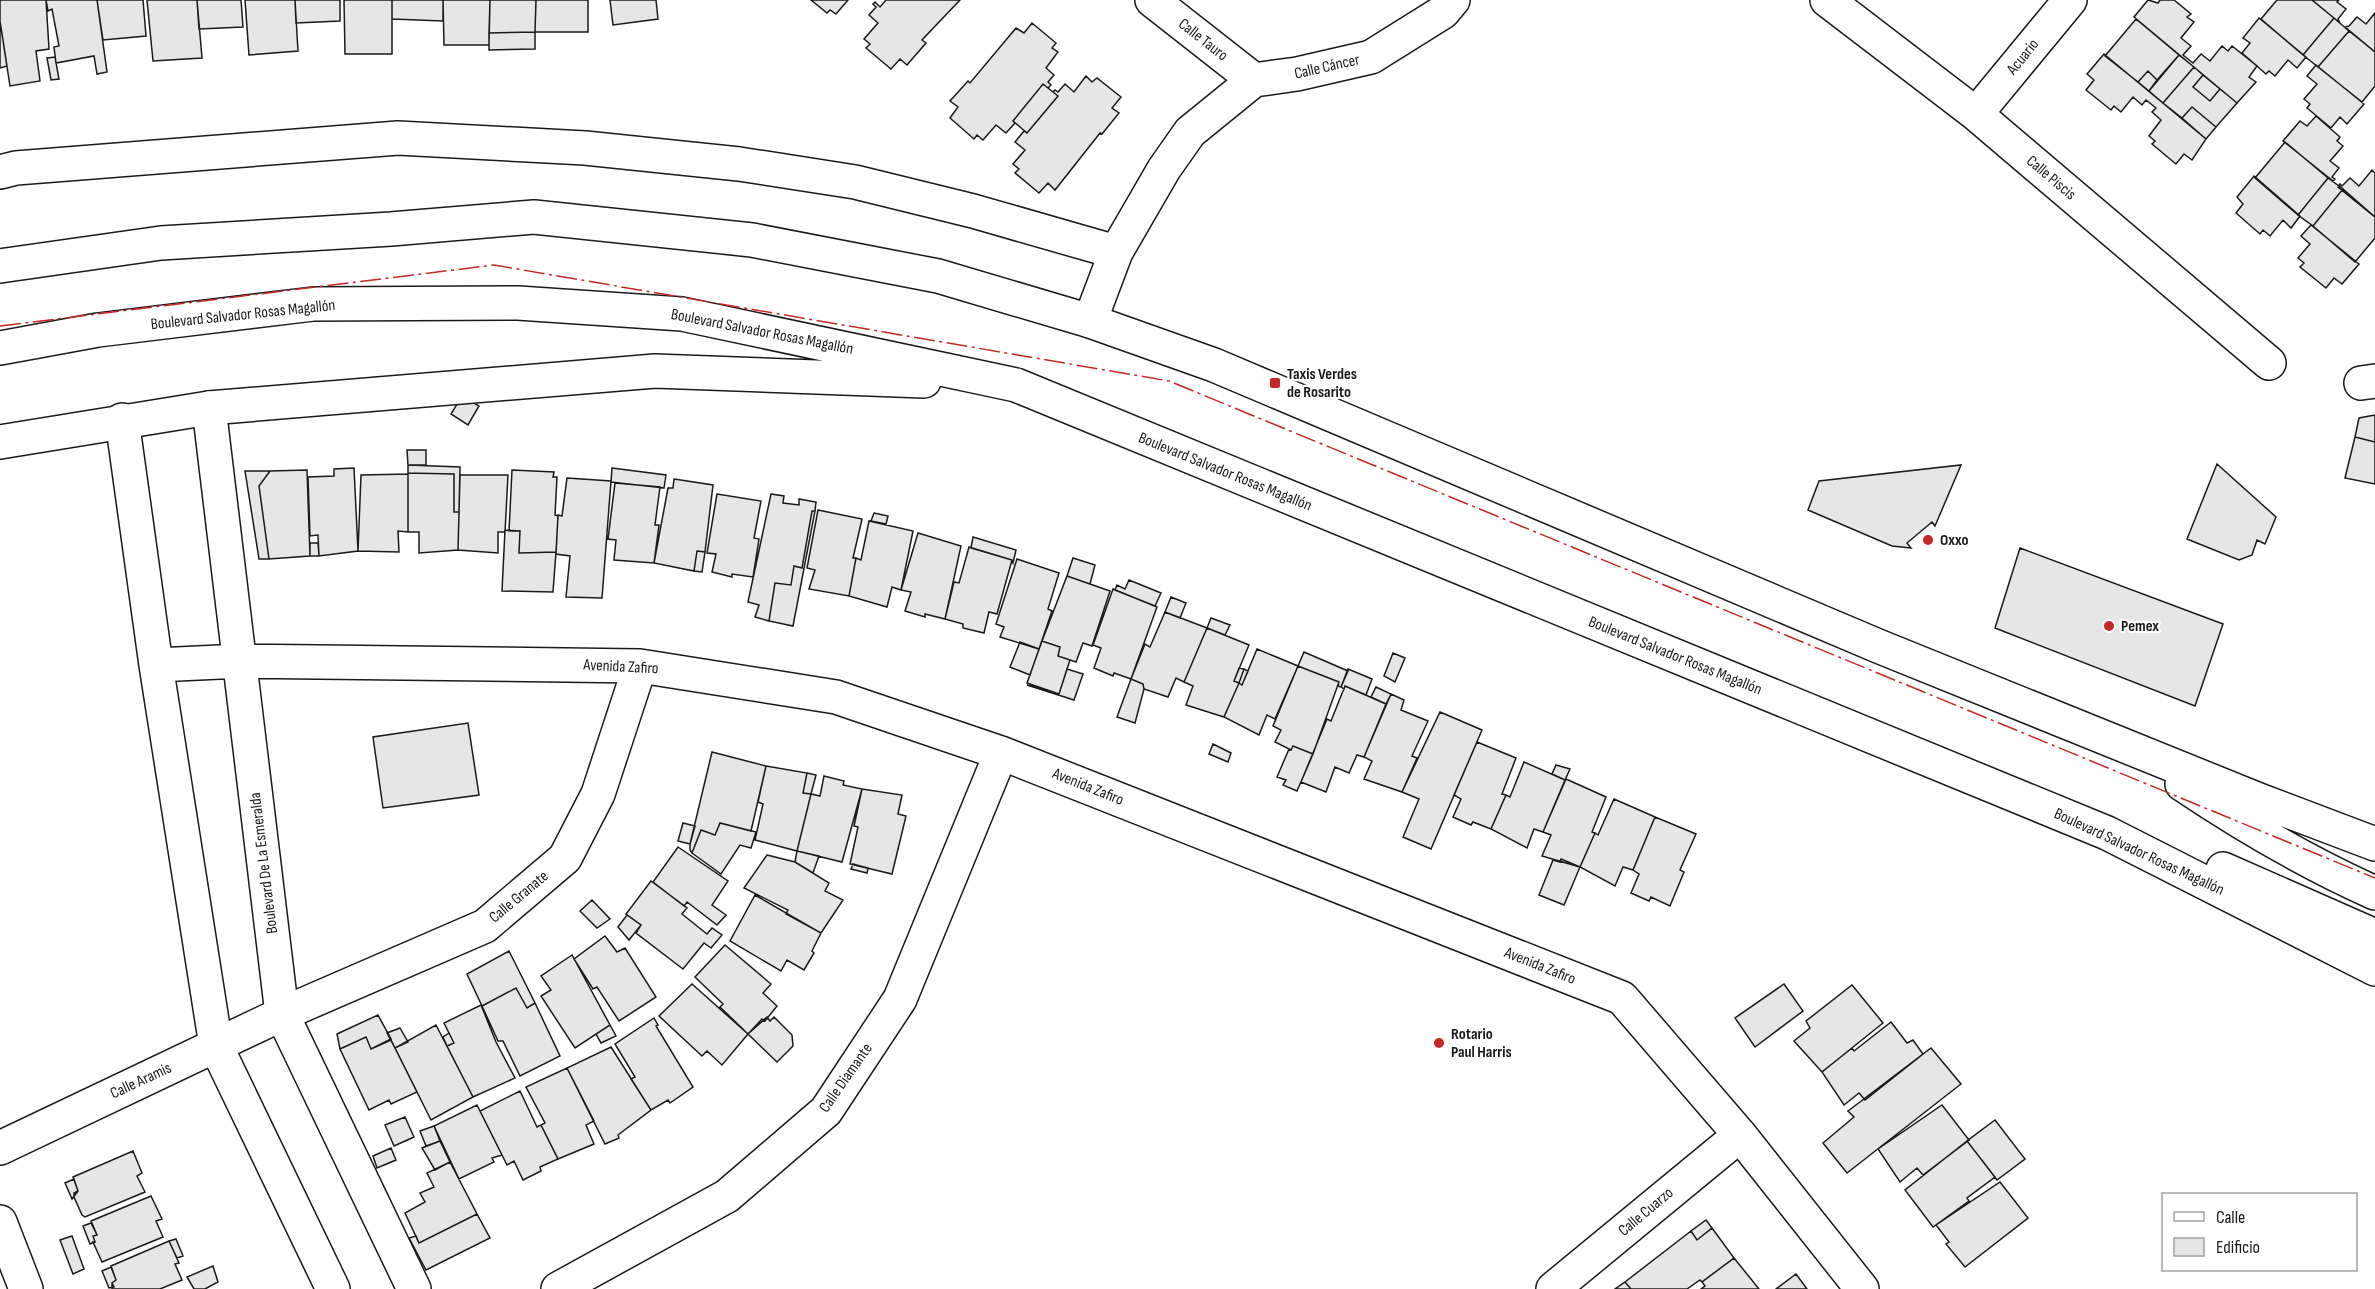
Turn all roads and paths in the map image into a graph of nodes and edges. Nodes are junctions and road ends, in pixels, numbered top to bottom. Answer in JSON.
{"nodes":[{"id":1,"x":1152,"y":0,"type":"edge"},
{"id":2,"x":1453,"y":0,"type":"edge"},
{"id":3,"x":1827,"y":0,"type":"edge"},
{"id":4,"x":2070,"y":0,"type":"edge"},
{"id":5,"x":1254,"y":80,"type":"junction"},
{"id":6,"x":1976,"y":114,"type":"junction"},
{"id":7,"x":0,"y":172,"type":"edge"},
{"id":8,"x":1116,"y":252,"type":"junction"},
{"id":9,"x":0,"y":266,"type":"edge"},
{"id":10,"x":1090,"y":321,"type":"junction"},
{"id":11,"x":0,"y":348,"type":"edge"},
{"id":12,"x":2269,"y":363,"type":"dead end"},
{"id":13,"x":1016,"y":385,"type":"junction"},
{"id":14,"x":209,"y":408,"type":"junction"},
{"id":15,"x":122,"y":420,"type":"junction"},
{"id":16,"x":0,"y":442,"type":"edge"},
{"id":17,"x":241,"y":661,"type":"junction"},
{"id":18,"x":156,"y":665,"type":"junction"},
{"id":19,"x":639,"y":666,"type":"junction"},
{"id":20,"x":2126,"y":746,"type":"junction"},
{"id":21,"x":1001,"y":753,"type":"junction"},
{"id":22,"x":2107,"y":833,"type":"junction"},
{"id":23,"x":2375,"y":844,"type":"edge"},
{"id":24,"x":2375,"y":893,"type":"edge"},
{"id":25,"x":2375,"y":936,"type":"edge"},
{"id":26,"x":2375,"y":969,"type":"edge"},
{"id":27,"x":282,"y":1014,"type":"junction"},
{"id":28,"x":216,"y":1046,"type":"junction"},
{"id":29,"x":1740,"y":1135,"type":"junction"},
{"id":30,"x":0,"y":1148,"type":"edge"},
{"id":31,"x":0,"y":1222,"type":"edge"},
{"id":32,"x":26,"y":1289,"type":"edge"},
{"id":33,"x":333,"y":1289,"type":"edge"},
{"id":34,"x":414,"y":1289,"type":"edge"},
{"id":35,"x":558,"y":1289,"type":"edge"},
{"id":36,"x":1553,"y":1289,"type":"edge"},
{"id":37,"x":1862,"y":1289,"type":"edge"}],
"edges":[{"from":1,"to":5,"type":"main road","name":"Calle Tauro"},
{"from":2,"to":5,"type":"main road","name":"Calle Cáncer"},
{"from":3,"to":6,"type":"main road","name":"Calle Piscis"},
{"from":4,"to":6,"type":"main road","name":"Acuario"},
{"from":5,"to":8,"type":"main road"},
{"from":6,"to":12,"type":"main road","name":"Calle Piscis"},
{"from":7,"to":8,"type":"main road"},
{"from":8,"to":10,"type":"main road"},
{"from":9,"to":10,"type":"main road"},
{"from":10,"to":20,"type":"main road"},
{"from":11,"to":13,"type":"main road","name":"Boulevard Salvador Rosas Magallón"},
{"from":13,"to":14,"type":"main road"},
{"from":13,"to":22,"type":"main road","name":"Boulevard Salvador Rosas Magallón"},
{"from":14,"to":15,"type":"main road"},
{"from":14,"to":17,"type":"main road","name":"Boulevard De La Esmeralda"},
{"from":15,"to":16,"type":"main road"},
{"from":15,"to":18,"type":"main road"},
{"from":17,"to":18,"type":"main road","name":"Avenida Zafiro"},
{"from":17,"to":19,"type":"main road","name":"Avenida Zafiro"},
{"from":17,"to":27,"type":"main road","name":"Boulevard De La Esmeralda"},
{"from":18,"to":28,"type":"main road"},
{"from":19,"to":21,"type":"main road","name":"Avenida Zafiro"},
{"from":19,"to":27,"type":"main road","name":"Calle Granate"},
{"from":20,"to":23,"type":"main road"},
{"from":20,"to":24,"type":"main road"},
{"from":21,"to":29,"type":"main road","name":"Avenida Zafiro"},
{"from":21,"to":35,"type":"main road","name":"Calle Diamante"},
{"from":22,"to":25,"type":"main road"},
{"from":22,"to":26,"type":"main road","name":"Boulevard Salvador Rosas Magallón"},
{"from":27,"to":28,"type":"main road","name":"Calle Aramis"},
{"from":27,"to":34,"type":"main road","name":"Boulevard De La Esmeralda"},
{"from":28,"to":30,"type":"main road","name":"Calle Aramis"},
{"from":28,"to":33,"type":"main road"},
{"from":29,"to":36,"type":"main road","name":"Calle Cuarzo"},
{"from":29,"to":37,"type":"main road","name":"Avenida Zafiro"},
{"from":31,"to":32,"type":"main road"}]}
